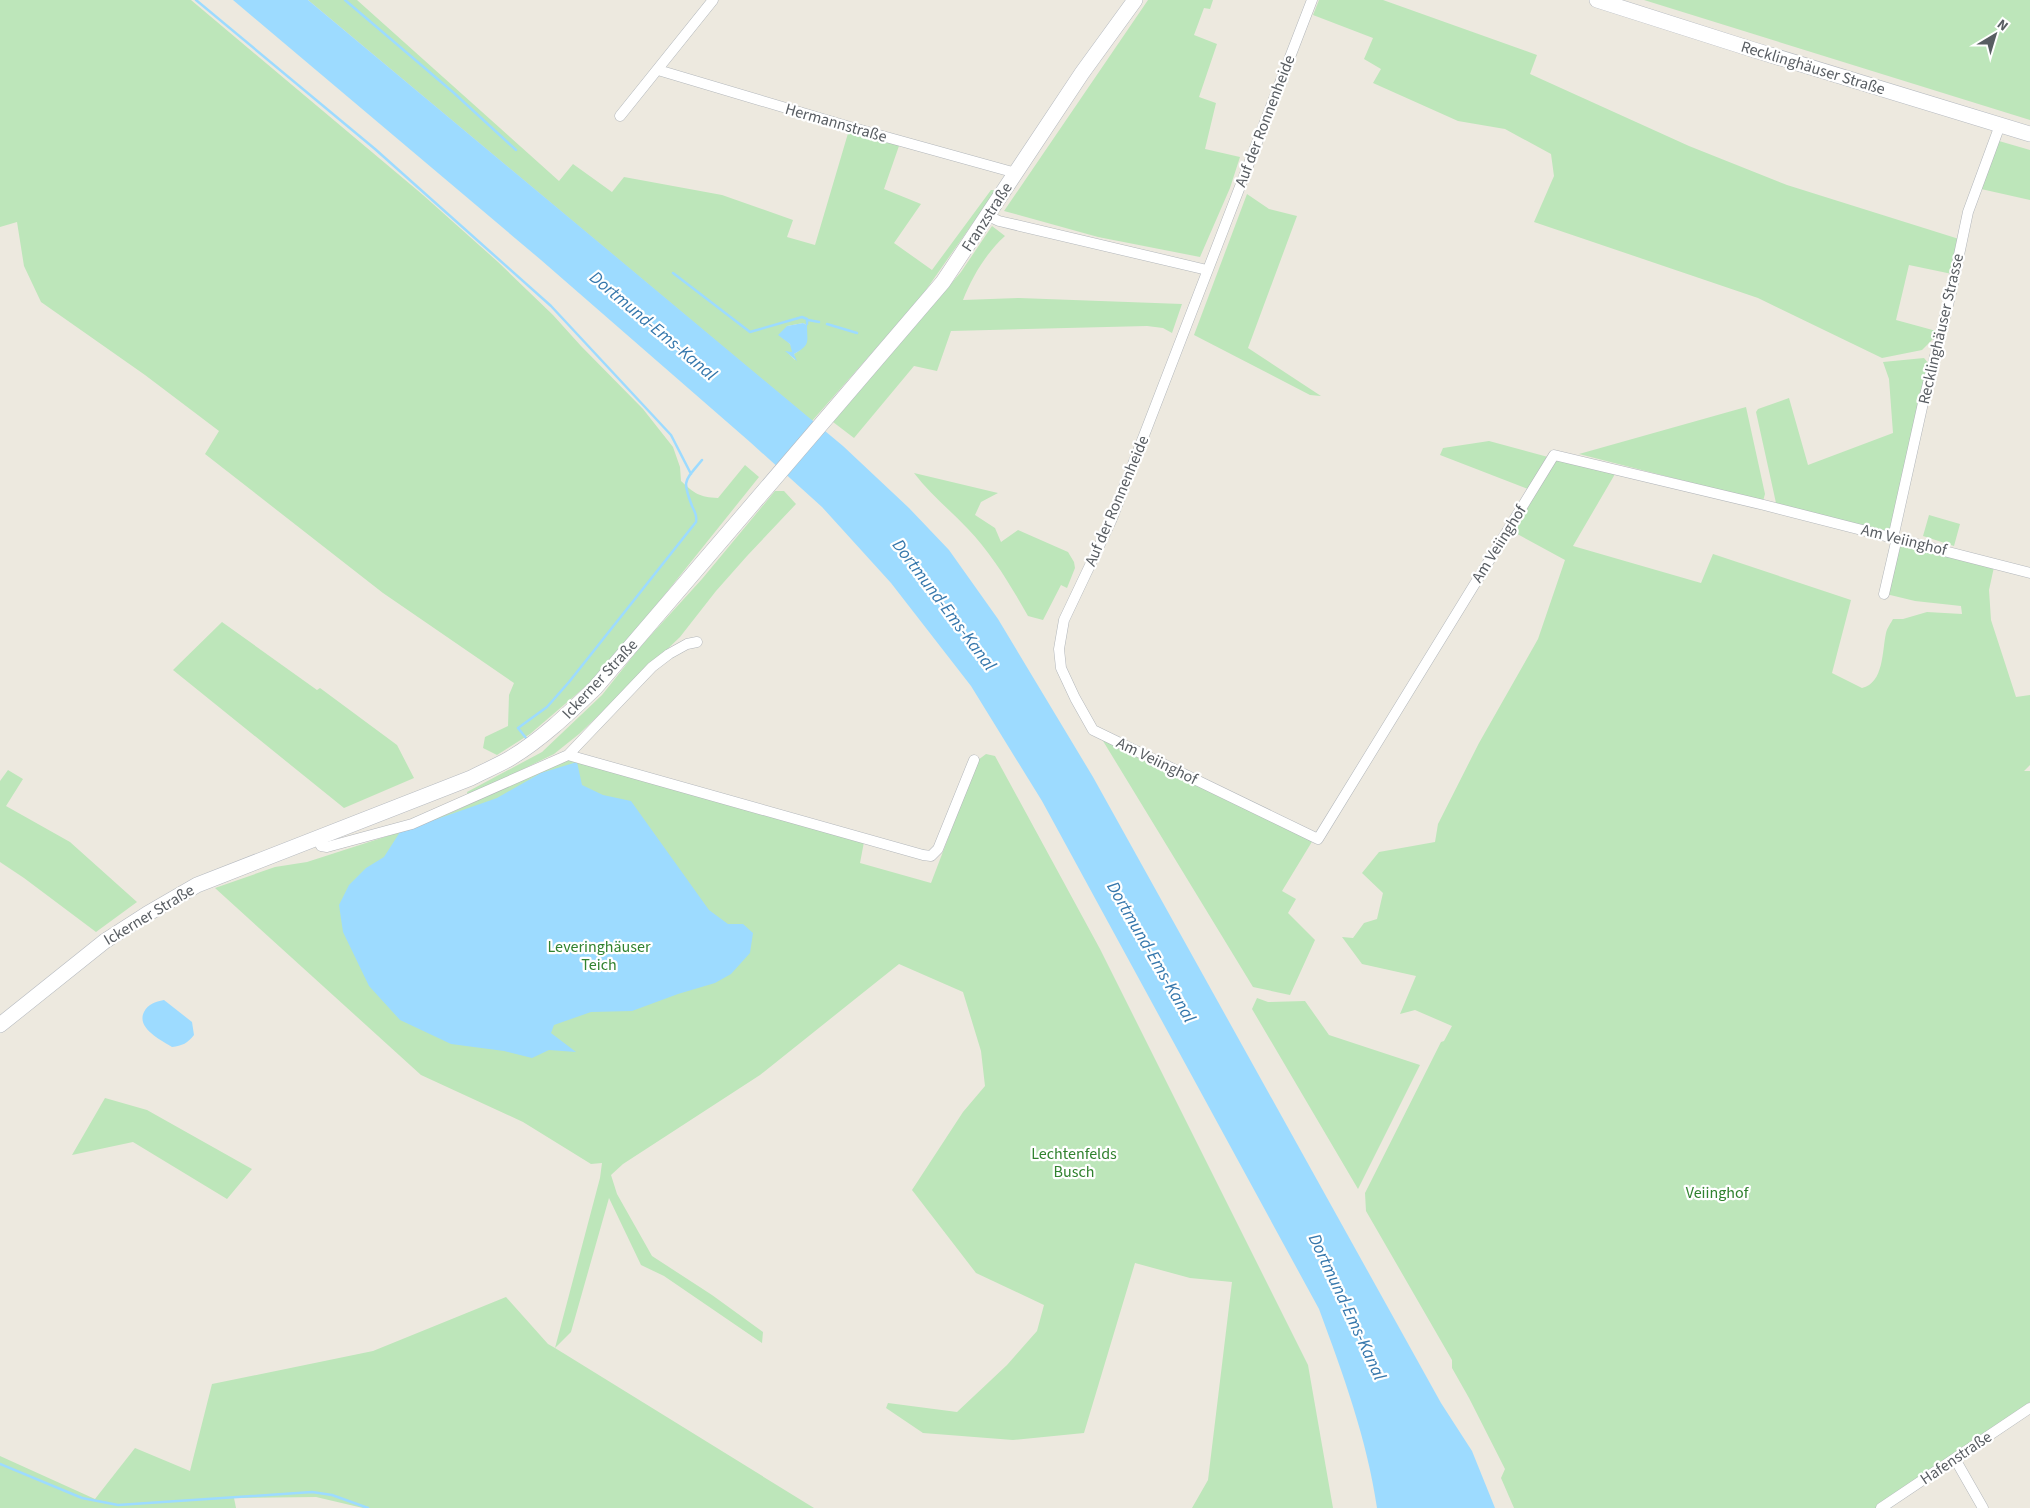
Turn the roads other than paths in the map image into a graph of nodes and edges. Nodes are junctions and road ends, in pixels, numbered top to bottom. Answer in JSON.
{"nodes":[{"id":1,"x":713,"y":0,"type":"edge"},
{"id":2,"x":1135,"y":0,"type":"edge"},
{"id":3,"x":1312,"y":0,"type":"edge"},
{"id":4,"x":1597,"y":0,"type":"edge"},
{"id":5,"x":658,"y":70,"type":"junction"},
{"id":6,"x":620,"y":116,"type":"dead end"},
{"id":7,"x":2000,"y":125,"type":"junction"},
{"id":8,"x":2030,"y":134,"type":"edge"},
{"id":9,"x":1016,"y":173,"type":"junction"},
{"id":10,"x":988,"y":216,"type":"junction"},
{"id":11,"x":1207,"y":270,"type":"junction"},
{"id":12,"x":776,"y":477,"type":"joint"},
{"id":13,"x":1893,"y":538,"type":"junction"},
{"id":14,"x":2030,"y":573,"type":"edge"},
{"id":15,"x":1884,"y":594,"type":"dead end"},
{"id":16,"x":697,"y":642,"type":"dead end"},
{"id":17,"x":1093,"y":730,"type":"joint"},
{"id":18,"x":568,"y":755,"type":"junction"},
{"id":19,"x":974,"y":760,"type":"dead end"},
{"id":20,"x":318,"y":838,"type":"junction"},
{"id":21,"x":0,"y":1025,"type":"edge"},
{"id":22,"x":2030,"y":1408,"type":"edge"},
{"id":23,"x":1955,"y":1459,"type":"junction"},
{"id":24,"x":1881,"y":1508,"type":"edge"},
{"id":25,"x":1983,"y":1508,"type":"edge"}],
"edges":[{"from":1,"to":5,"type":"street"},
{"from":2,"to":9,"type":"main road","name":"Franzstraße"},
{"from":3,"to":11,"type":"street","name":"Auf der Ronnenheide"},
{"from":4,"to":7,"type":"main road","name":"Recklinghäuser Straße"},
{"from":5,"to":6,"type":"street"},
{"from":5,"to":9,"type":"street","name":"Hermannstraße"},
{"from":7,"to":8,"type":"main road","name":"Recklinghäuser Straße"},
{"from":7,"to":13,"type":"street","name":"Recklinghäuser Strasse"},
{"from":9,"to":10,"type":"main road","name":"Franzstraße"},
{"from":10,"to":11,"type":"street"},
{"from":10,"to":12,"type":"main road","name":"Franzstraße"},
{"from":11,"to":17,"type":"street","name":"Auf der Ronnenheide"},
{"from":12,"to":20,"type":"main road","name":"Ickerner Straße"},
{"from":13,"to":14,"type":"street","name":"Am Veiinghof"},
{"from":13,"to":15,"type":"street","name":"Recklinghäuser Strasse"},
{"from":13,"to":17,"type":"street","name":"Am Veiinghof"},
{"from":16,"to":18,"type":"street","name":"Ickerner Straße"},
{"from":18,"to":19,"type":"street"},
{"from":18,"to":20,"type":"street","name":"Ickerner Straße"},
{"from":20,"to":21,"type":"main road","name":"Ickerner Straße"},
{"from":22,"to":23,"type":"street","name":"Hafenstraße"},
{"from":23,"to":24,"type":"street","name":"Hafenstraße"},
{"from":23,"to":25,"type":"street"}]}
